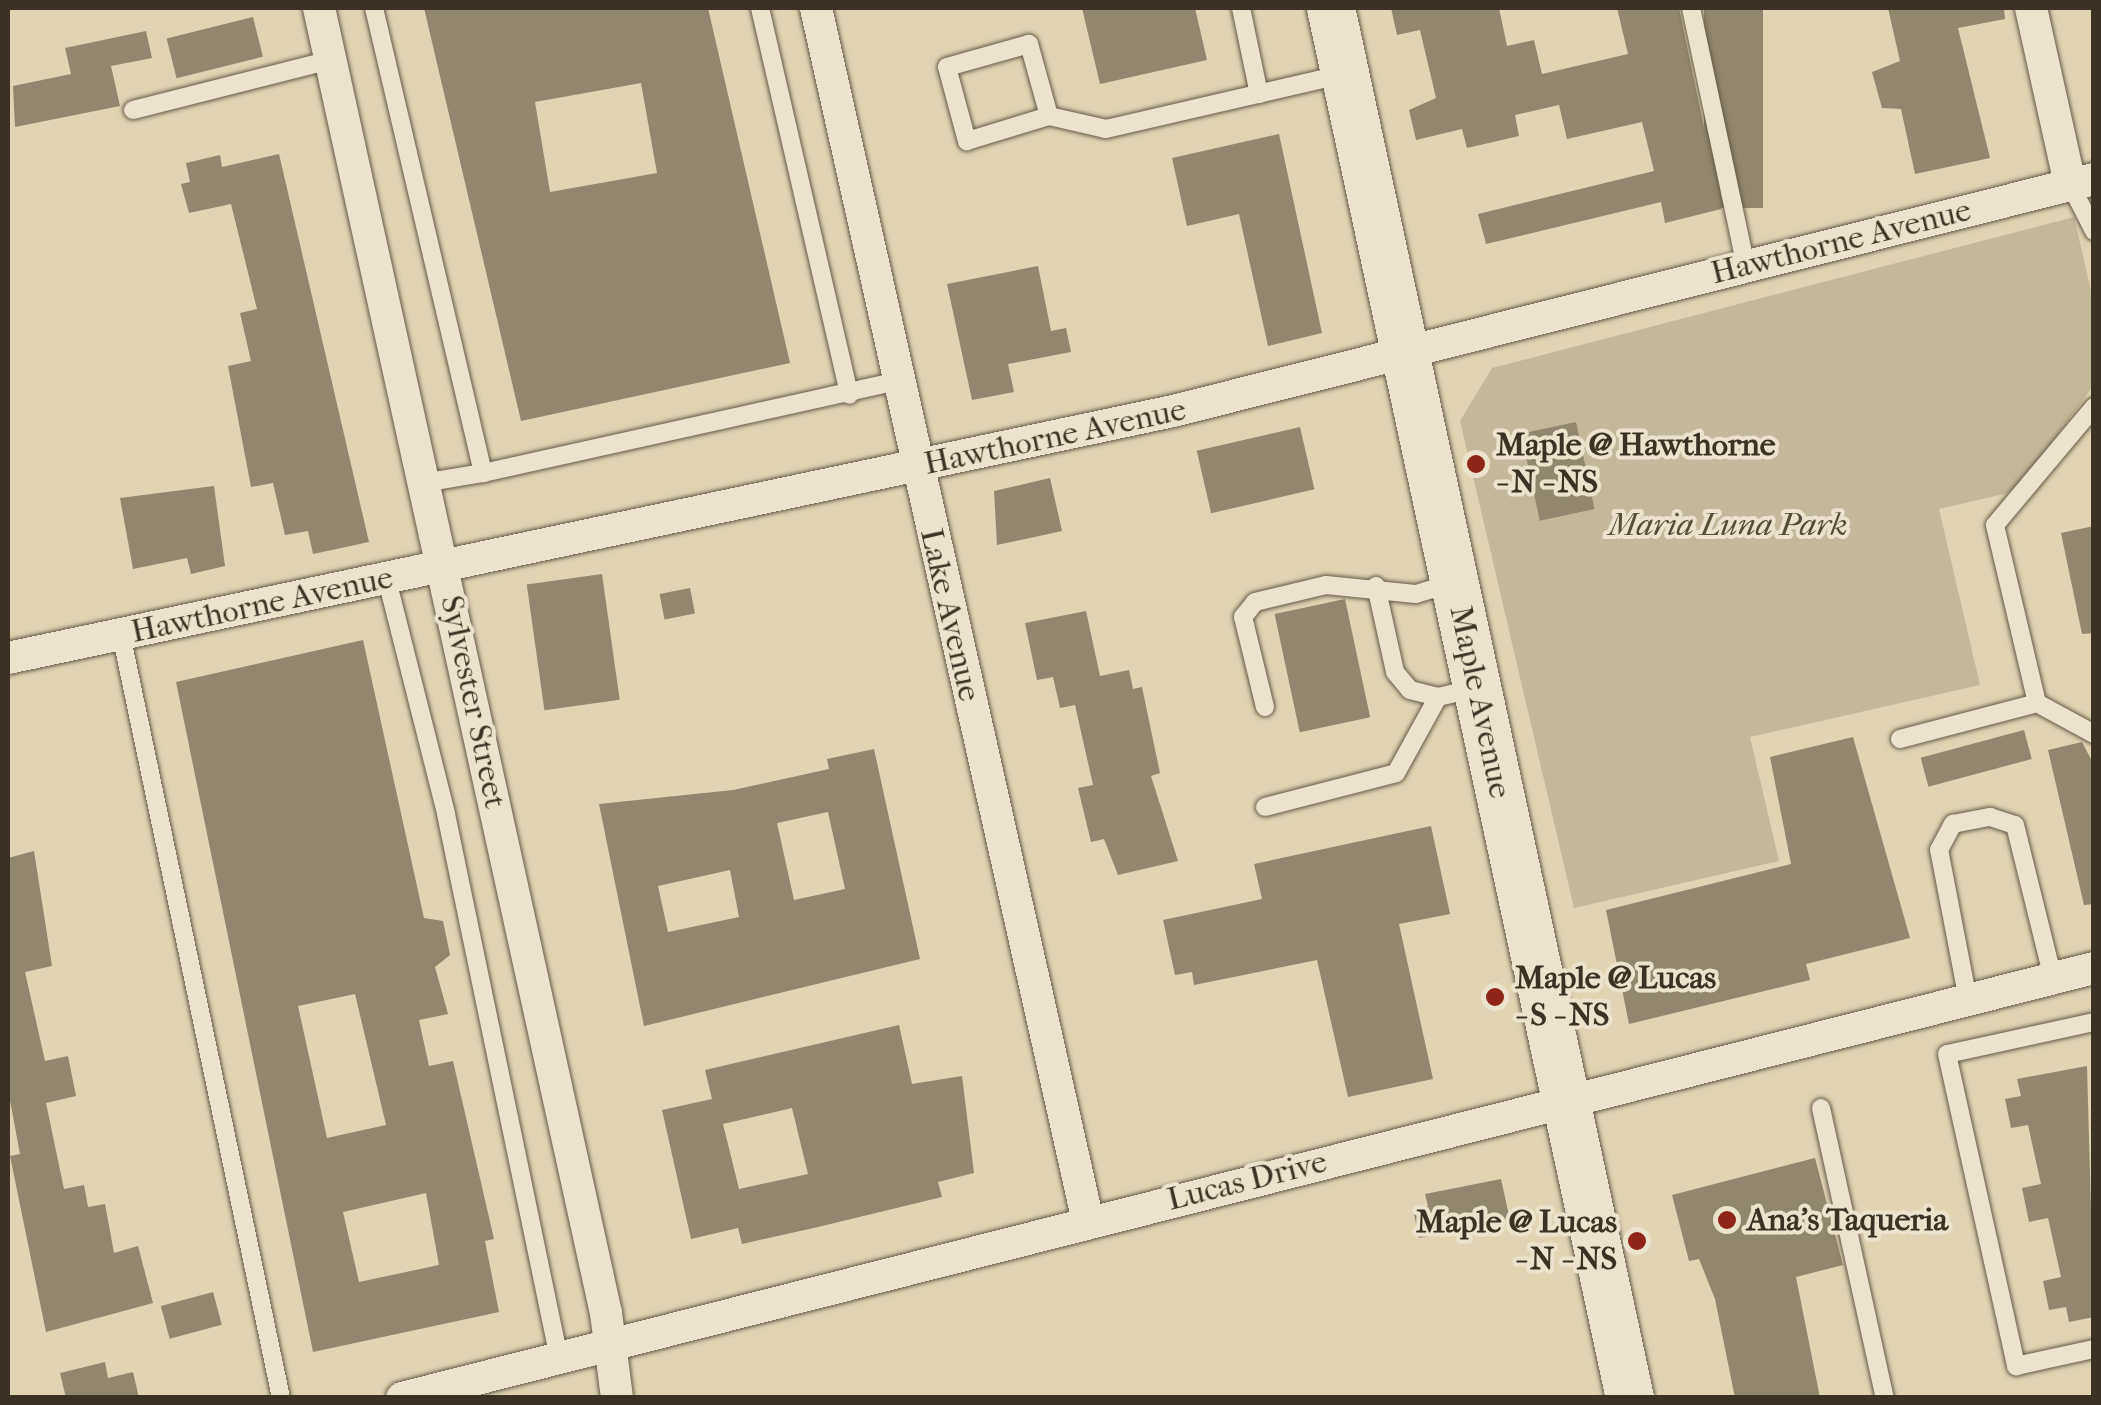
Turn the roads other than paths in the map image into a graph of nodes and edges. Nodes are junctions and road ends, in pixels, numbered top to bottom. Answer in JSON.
{"nodes":[{"id":1,"x":319,"y":8,"type":"edge"},
{"id":2,"x":374,"y":8,"type":"edge"},
{"id":3,"x":760,"y":8,"type":"edge"},
{"id":4,"x":816,"y":8,"type":"edge"},
{"id":5,"x":1241,"y":8,"type":"edge"},
{"id":6,"x":1331,"y":8,"type":"edge"},
{"id":7,"x":1691,"y":8,"type":"edge"},
{"id":8,"x":2031,"y":8,"type":"edge"},
{"id":9,"x":330,"y":60,"type":"junction"},
{"id":10,"x":1345,"y":74,"type":"junction"},
{"id":11,"x":1259,"y":94,"type":"junction"},
{"id":12,"x":133,"y":110,"type":"dead end"},
{"id":13,"x":1049,"y":116,"type":"junction"},
{"id":14,"x":2082,"y":182,"type":"edge"},
{"id":15,"x":2094,"y":231,"type":"edge"},
{"id":16,"x":1746,"y":266,"type":"junction"},
{"id":17,"x":1404,"y":354,"type":"junction"},
{"id":18,"x":899,"y":381,"type":"junction"},
{"id":19,"x":849,"y":395,"type":"junction"},
{"id":20,"x":2094,"y":407,"type":"edge"},
{"id":21,"x":917,"y":466,"type":"junction"},
{"id":22,"x":482,"y":473,"type":"junction"},
{"id":23,"x":423,"y":484,"type":"junction"},
{"id":24,"x":443,"y":568,"type":"junction"},
{"id":25,"x":387,"y":580,"type":"junction"},
{"id":26,"x":1455,"y":582,"type":"junction"},
{"id":27,"x":1376,"y":586,"type":"junction"},
{"id":28,"x":121,"y":634,"type":"junction"},
{"id":29,"x":8,"y":658,"type":"edge"},
{"id":30,"x":1457,"y":692,"type":"junction"},
{"id":31,"x":2036,"y":703,"type":"junction"},
{"id":32,"x":1264,"y":707,"type":"dead end"},
{"id":33,"x":2094,"y":734,"type":"edge"},
{"id":34,"x":1900,"y":739,"type":"dead end"},
{"id":35,"x":1265,"y":808,"type":"dead end"},
{"id":36,"x":2094,"y":968,"type":"edge"},
{"id":37,"x":2053,"y":978,"type":"junction"},
{"id":38,"x":1968,"y":1000,"type":"junction"},
{"id":39,"x":2094,"y":1022,"type":"edge"},
{"id":40,"x":1566,"y":1099,"type":"junction"},
{"id":41,"x":1821,"y":1108,"type":"dead end"},
{"id":42,"x":1088,"y":1222,"type":"junction"},
{"id":43,"x":611,"y":1344,"type":"junction"},
{"id":44,"x":2094,"y":1349,"type":"edge"},
{"id":45,"x":559,"y":1358,"type":"junction"},
{"id":46,"x":281,"y":1398,"type":"edge"},
{"id":47,"x":402,"y":1398,"type":"edge"},
{"id":48,"x":617,"y":1398,"type":"edge"},
{"id":49,"x":1630,"y":1398,"type":"edge"},
{"id":50,"x":1885,"y":1398,"type":"edge"}],
"edges":[{"from":1,"to":9,"type":"street","name":"Sylvester Street"},
{"from":2,"to":22,"type":"lane"},
{"from":3,"to":19,"type":"lane"},
{"from":4,"to":18,"type":"street","name":"Lake Avenue"},
{"from":5,"to":11,"type":"lane"},
{"from":6,"to":10,"type":"main road","name":"Maple Avenue"},
{"from":7,"to":16,"type":"lane"},
{"from":8,"to":14,"type":"street"},
{"from":9,"to":12,"type":"lane"},
{"from":9,"to":23,"type":"street","name":"Sylvester Street"},
{"from":10,"to":11,"type":"lane"},
{"from":10,"to":17,"type":"main road","name":"Maple Avenue"},
{"from":11,"to":13,"type":"lane"},
{"from":13,"to":13,"type":"lane"},
{"from":14,"to":15,"type":"lane"},
{"from":14,"to":16,"type":"street","name":"Hawthorne Avenue"},
{"from":16,"to":17,"type":"street","name":"Hawthorne Avenue"},
{"from":17,"to":21,"type":"street","name":"Hawthorne Avenue"},
{"from":17,"to":26,"type":"main road","name":"Maple Avenue"},
{"from":18,"to":19,"type":"lane"},
{"from":18,"to":21,"type":"street","name":"Lake Avenue"},
{"from":19,"to":22,"type":"lane"},
{"from":20,"to":31,"type":"lane"},
{"from":21,"to":24,"type":"street","name":"Hawthorne Avenue"},
{"from":21,"to":42,"type":"street","name":"Lake Avenue"},
{"from":22,"to":23,"type":"lane"},
{"from":23,"to":24,"type":"street","name":"Sylvester Street"},
{"from":24,"to":25,"type":"street","name":"Hawthorne Avenue"},
{"from":24,"to":43,"type":"street","name":"Sylvester Street"},
{"from":25,"to":28,"type":"street","name":"Hawthorne Avenue"},
{"from":25,"to":45,"type":"lane"},
{"from":26,"to":27,"type":"lane"},
{"from":26,"to":30,"type":"main road","name":"Maple Avenue"},
{"from":27,"to":30,"type":"lane"},
{"from":27,"to":32,"type":"lane"},
{"from":28,"to":29,"type":"street","name":"Hawthorne Avenue"},
{"from":28,"to":46,"type":"lane"},
{"from":30,"to":35,"type":"lane"},
{"from":30,"to":40,"type":"main road","name":"Maple Avenue"},
{"from":31,"to":33,"type":"lane"},
{"from":31,"to":34,"type":"lane"},
{"from":36,"to":37,"type":"street","name":"Lucas Drive"},
{"from":37,"to":38,"type":"street","name":"Lucas Drive"},
{"from":37,"to":38,"type":"lane"},
{"from":38,"to":40,"type":"street","name":"Lucas Drive"},
{"from":39,"to":44,"type":"lane"},
{"from":40,"to":42,"type":"street","name":"Lucas Drive"},
{"from":40,"to":49,"type":"main road","name":"Maple Avenue"},
{"from":41,"to":50,"type":"lane"},
{"from":42,"to":43,"type":"street","name":"Lucas Drive"},
{"from":43,"to":45,"type":"street","name":"Lucas Drive"},
{"from":43,"to":48,"type":"street","name":"Sylvester Street"},
{"from":45,"to":47,"type":"street","name":"Lucas Drive"}]}
